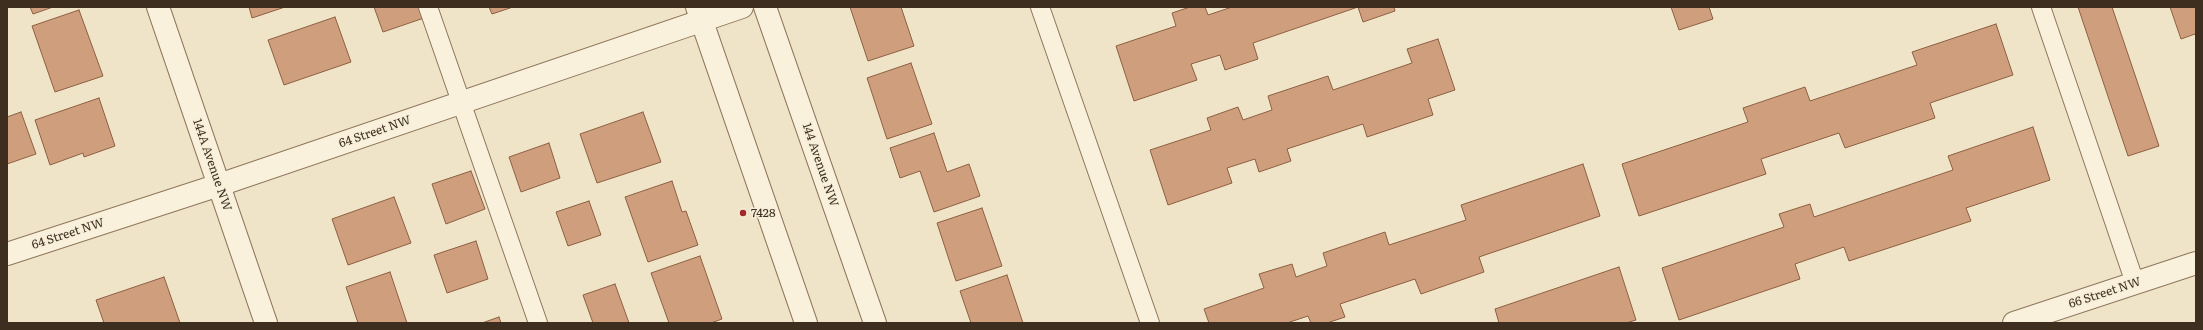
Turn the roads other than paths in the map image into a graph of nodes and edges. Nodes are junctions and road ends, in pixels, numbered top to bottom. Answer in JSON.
{"nodes":[{"id":1,"x":158,"y":7,"type":"edge"},
{"id":2,"x":428,"y":7,"type":"edge"},
{"id":3,"x":742,"y":7,"type":"edge"},
{"id":4,"x":765,"y":7,"type":"edge"},
{"id":5,"x":1040,"y":7,"type":"edge"},
{"id":6,"x":2041,"y":7,"type":"edge"},
{"id":7,"x":700,"y":14,"type":"edge"},
{"id":8,"x":461,"y":103,"type":"junction"},
{"id":9,"x":219,"y":185,"type":"junction"},
{"id":10,"x":7,"y":254,"type":"edge"},
{"id":11,"x":2196,"y":264,"type":"edge"},
{"id":12,"x":2135,"y":283,"type":"junction"},
{"id":13,"x":266,"y":323,"type":"edge"},
{"id":14,"x":538,"y":323,"type":"edge"},
{"id":15,"x":806,"y":323,"type":"edge"},
{"id":16,"x":875,"y":323,"type":"edge"},
{"id":17,"x":1150,"y":323,"type":"edge"},
{"id":18,"x":2014,"y":323,"type":"edge"}],
"edges":[{"from":1,"to":9,"type":"street","name":"144A Avenue NW"},
{"from":2,"to":8,"type":"lane"},
{"from":3,"to":7,"type":"street","name":"64 Street NW"},
{"from":4,"to":16,"type":"street","name":"144 Avenue NW"},
{"from":5,"to":17,"type":"lane"},
{"from":6,"to":12,"type":"lane"},
{"from":7,"to":8,"type":"street","name":"64 Street NW"},
{"from":7,"to":15,"type":"street"},
{"from":8,"to":9,"type":"street","name":"64 Street NW"},
{"from":8,"to":14,"type":"lane"},
{"from":9,"to":10,"type":"street","name":"64 Street NW"},
{"from":9,"to":13,"type":"street","name":"144A Avenue NW"},
{"from":11,"to":12,"type":"street","name":"66 Street NW"},
{"from":12,"to":18,"type":"street","name":"66 Street NW"}]}
